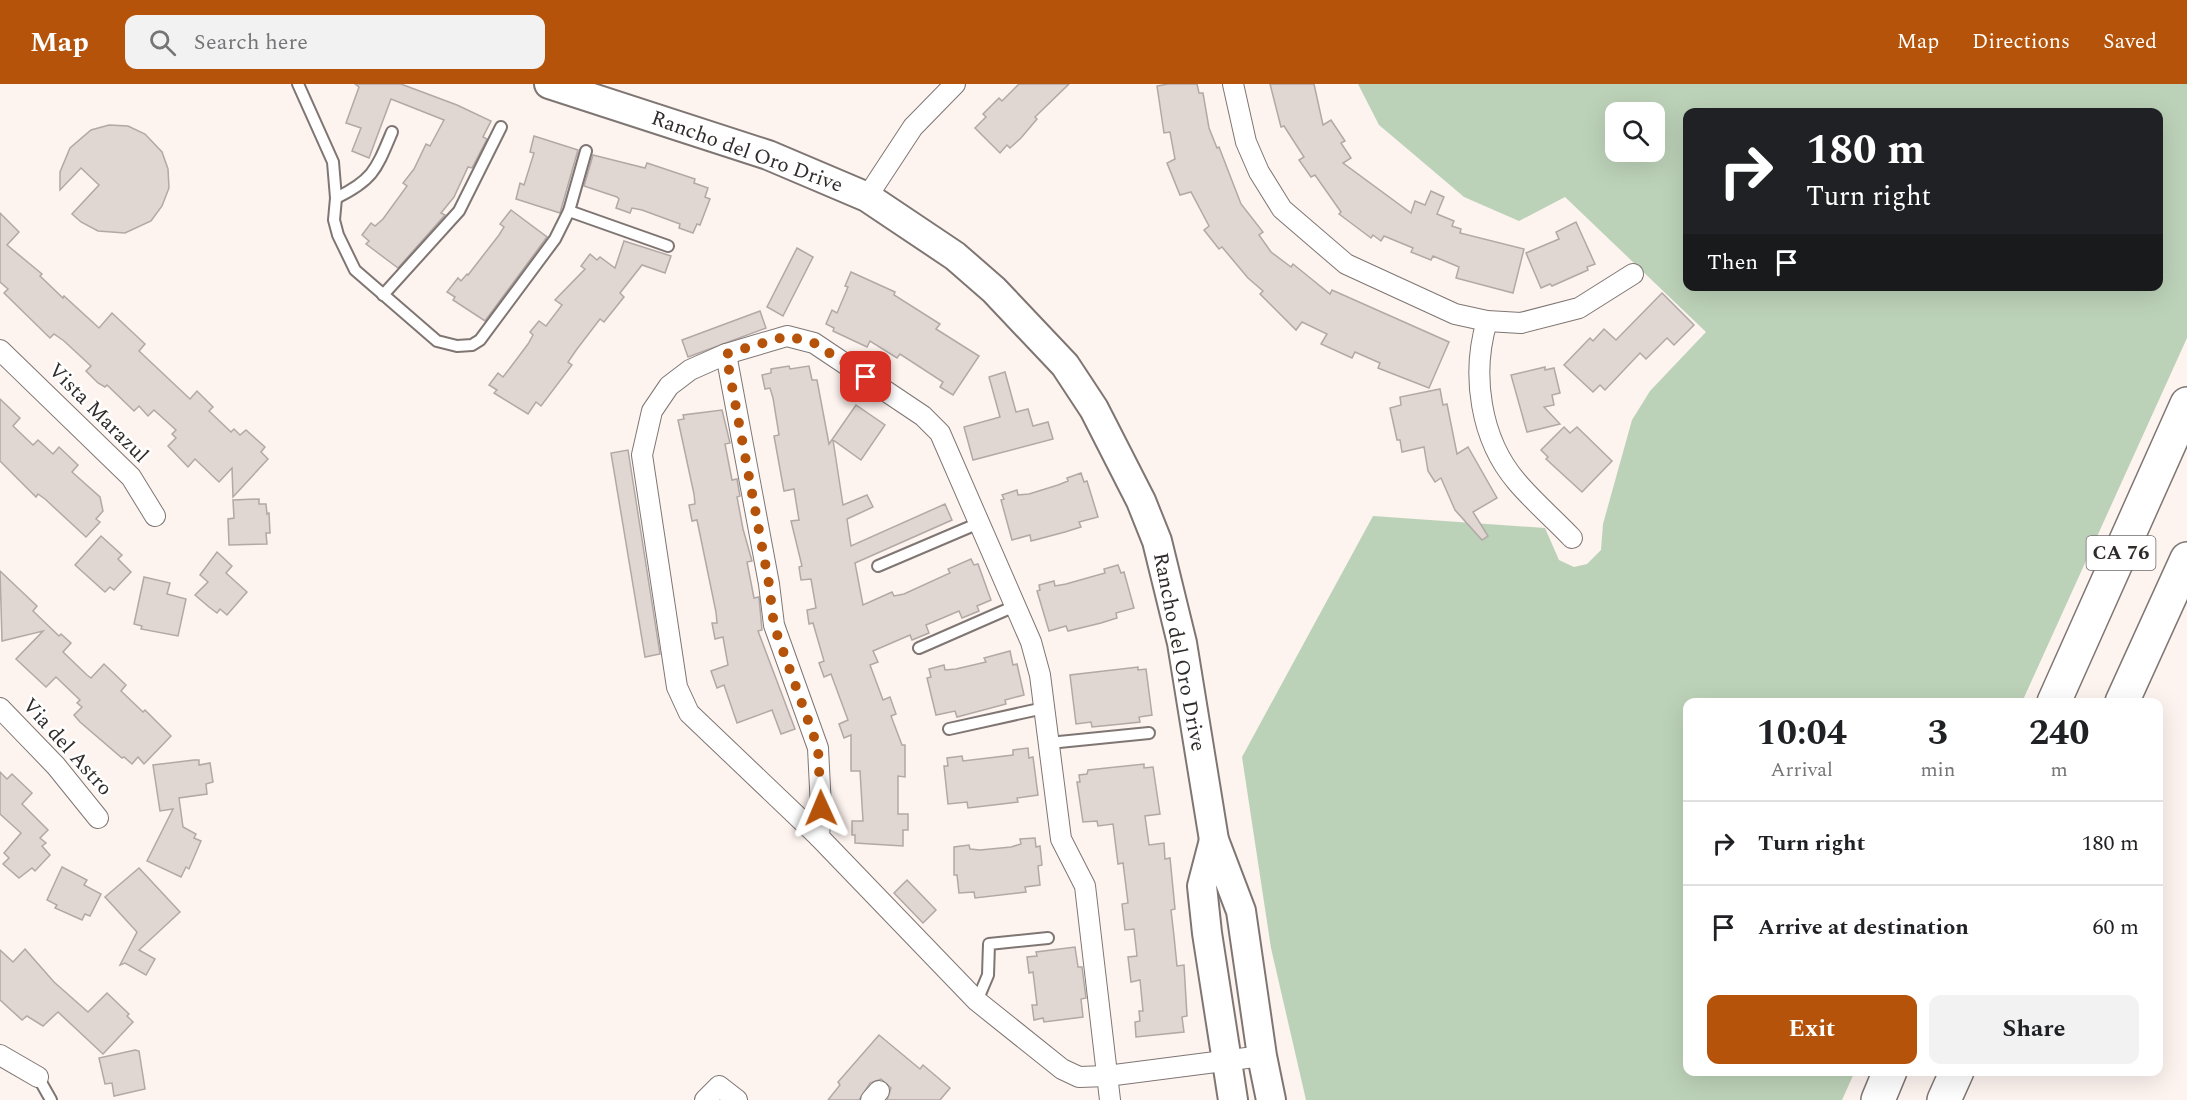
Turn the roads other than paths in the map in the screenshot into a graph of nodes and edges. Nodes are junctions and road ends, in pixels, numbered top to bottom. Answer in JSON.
{"nodes":[{"id":1,"x":298,"y":84,"type":"edge"},
{"id":2,"x":549,"y":84,"type":"edge"},
{"id":3,"x":955,"y":84,"type":"edge"},
{"id":4,"x":1233,"y":84,"type":"edge"},
{"id":5,"x":501,"y":127,"type":"dead end"},
{"id":6,"x":392,"y":132,"type":"dead end"},
{"id":7,"x":586,"y":151,"type":"dead end"},
{"id":8,"x":867,"y":197,"type":"junction"},
{"id":9,"x":336,"y":198,"type":"junction"},
{"id":10,"x":569,"y":211,"type":"junction"},
{"id":11,"x":669,"y":246,"type":"dead end"},
{"id":12,"x":1634,"y":274,"type":"dead end"},
{"id":13,"x":383,"y":296,"type":"junction"},
{"id":14,"x":1487,"y":321,"type":"junction"},
{"id":15,"x":0,"y":350,"type":"edge"},
{"id":16,"x":726,"y":354,"type":"junction"},
{"id":17,"x":2187,"y":404,"type":"edge"},
{"id":18,"x":155,"y":516,"type":"dead end"},
{"id":19,"x":979,"y":523,"type":"junction"},
{"id":20,"x":1572,"y":538,"type":"dead end"},
{"id":21,"x":2187,"y":559,"type":"edge"},
{"id":22,"x":878,"y":566,"type":"dead end"},
{"id":23,"x":1015,"y":606,"type":"junction"},
{"id":24,"x":919,"y":648,"type":"dead end"},
{"id":25,"x":2056,"y":698,"type":"edge"},
{"id":26,"x":2124,"y":698,"type":"edge"},
{"id":27,"x":0,"y":708,"type":"edge"},
{"id":28,"x":1044,"y":708,"type":"junction"},
{"id":29,"x":949,"y":729,"type":"dead end"},
{"id":30,"x":1149,"y":733,"type":"dead end"},
{"id":31,"x":1049,"y":743,"type":"junction"},
{"id":32,"x":98,"y":818,"type":"dead end"},
{"id":33,"x":819,"y":837,"type":"junction"},
{"id":34,"x":1214,"y":840,"type":"junction"},
{"id":35,"x":1048,"y":938,"type":"dead end"},
{"id":36,"x":977,"y":1001,"type":"junction"},
{"id":37,"x":0,"y":1055,"type":"edge"},
{"id":38,"x":1262,"y":1056,"type":"junction"},
{"id":39,"x":1227,"y":1060,"type":"junction"},
{"id":40,"x":1107,"y":1076,"type":"junction"},
{"id":41,"x":1888,"y":1076,"type":"edge"},
{"id":42,"x":1955,"y":1076,"type":"edge"},
{"id":43,"x":38,"y":1077,"type":"joint"},
{"id":44,"x":51,"y":1100,"type":"edge"},
{"id":45,"x":705,"y":1100,"type":"edge"},
{"id":46,"x":737,"y":1100,"type":"edge"},
{"id":47,"x":1110,"y":1100,"type":"edge"},
{"id":48,"x":1233,"y":1100,"type":"edge"},
{"id":49,"x":1271,"y":1100,"type":"edge"},
{"id":50,"x":1878,"y":1100,"type":"edge"},
{"id":51,"x":1944,"y":1100,"type":"edge"}],
"edges":[{"from":1,"to":9,"type":"lane"},
{"from":2,"to":8,"type":"main road","name":"Rancho del Oro Drive"},
{"from":3,"to":8,"type":"street"},
{"from":4,"to":14,"type":"street"},
{"from":5,"to":13,"type":"lane"},
{"from":6,"to":9,"type":"lane"},
{"from":7,"to":10,"type":"lane"},
{"from":8,"to":34,"type":"main road","name":"Rancho del Oro Drive"},
{"from":9,"to":13,"type":"lane"},
{"from":10,"to":11,"type":"lane"},
{"from":10,"to":13,"type":"lane"},
{"from":12,"to":14,"type":"street"},
{"from":14,"to":20,"type":"street"},
{"from":15,"to":18,"type":"street","name":"Vista Marazul"},
{"from":16,"to":19,"type":"street"},
{"from":16,"to":33,"type":"street"},
{"from":16,"to":33,"type":"street"},
{"from":17,"to":25,"type":"highway","number":"CA 76"},
{"from":19,"to":22,"type":"lane"},
{"from":19,"to":23,"type":"street"},
{"from":21,"to":26,"type":"highway","number":"CA 76"},
{"from":23,"to":24,"type":"lane"},
{"from":23,"to":28,"type":"street"},
{"from":27,"to":32,"type":"street","name":"Via del Astro"},
{"from":28,"to":29,"type":"lane"},
{"from":28,"to":31,"type":"street"},
{"from":30,"to":31,"type":"lane"},
{"from":31,"to":40,"type":"street"},
{"from":33,"to":36,"type":"street"},
{"from":34,"to":38,"type":"main road","name":"Rancho del Oro Drive"},
{"from":34,"to":39,"type":"main road","name":"Rancho del Oro Drive"},
{"from":35,"to":36,"type":"lane"},
{"from":36,"to":40,"type":"street"},
{"from":37,"to":43,"type":"street"},
{"from":38,"to":39,"type":"street"},
{"from":38,"to":49,"type":"main road","name":"Rancho del Oro Drive"},
{"from":39,"to":40,"type":"street"},
{"from":39,"to":48,"type":"main road","name":"Rancho del Oro Drive"},
{"from":40,"to":47,"type":"street"},
{"from":41,"to":50,"type":"highway"},
{"from":42,"to":51,"type":"highway"},
{"from":43,"to":44,"type":"lane"},
{"from":45,"to":46,"type":"street"}]}
